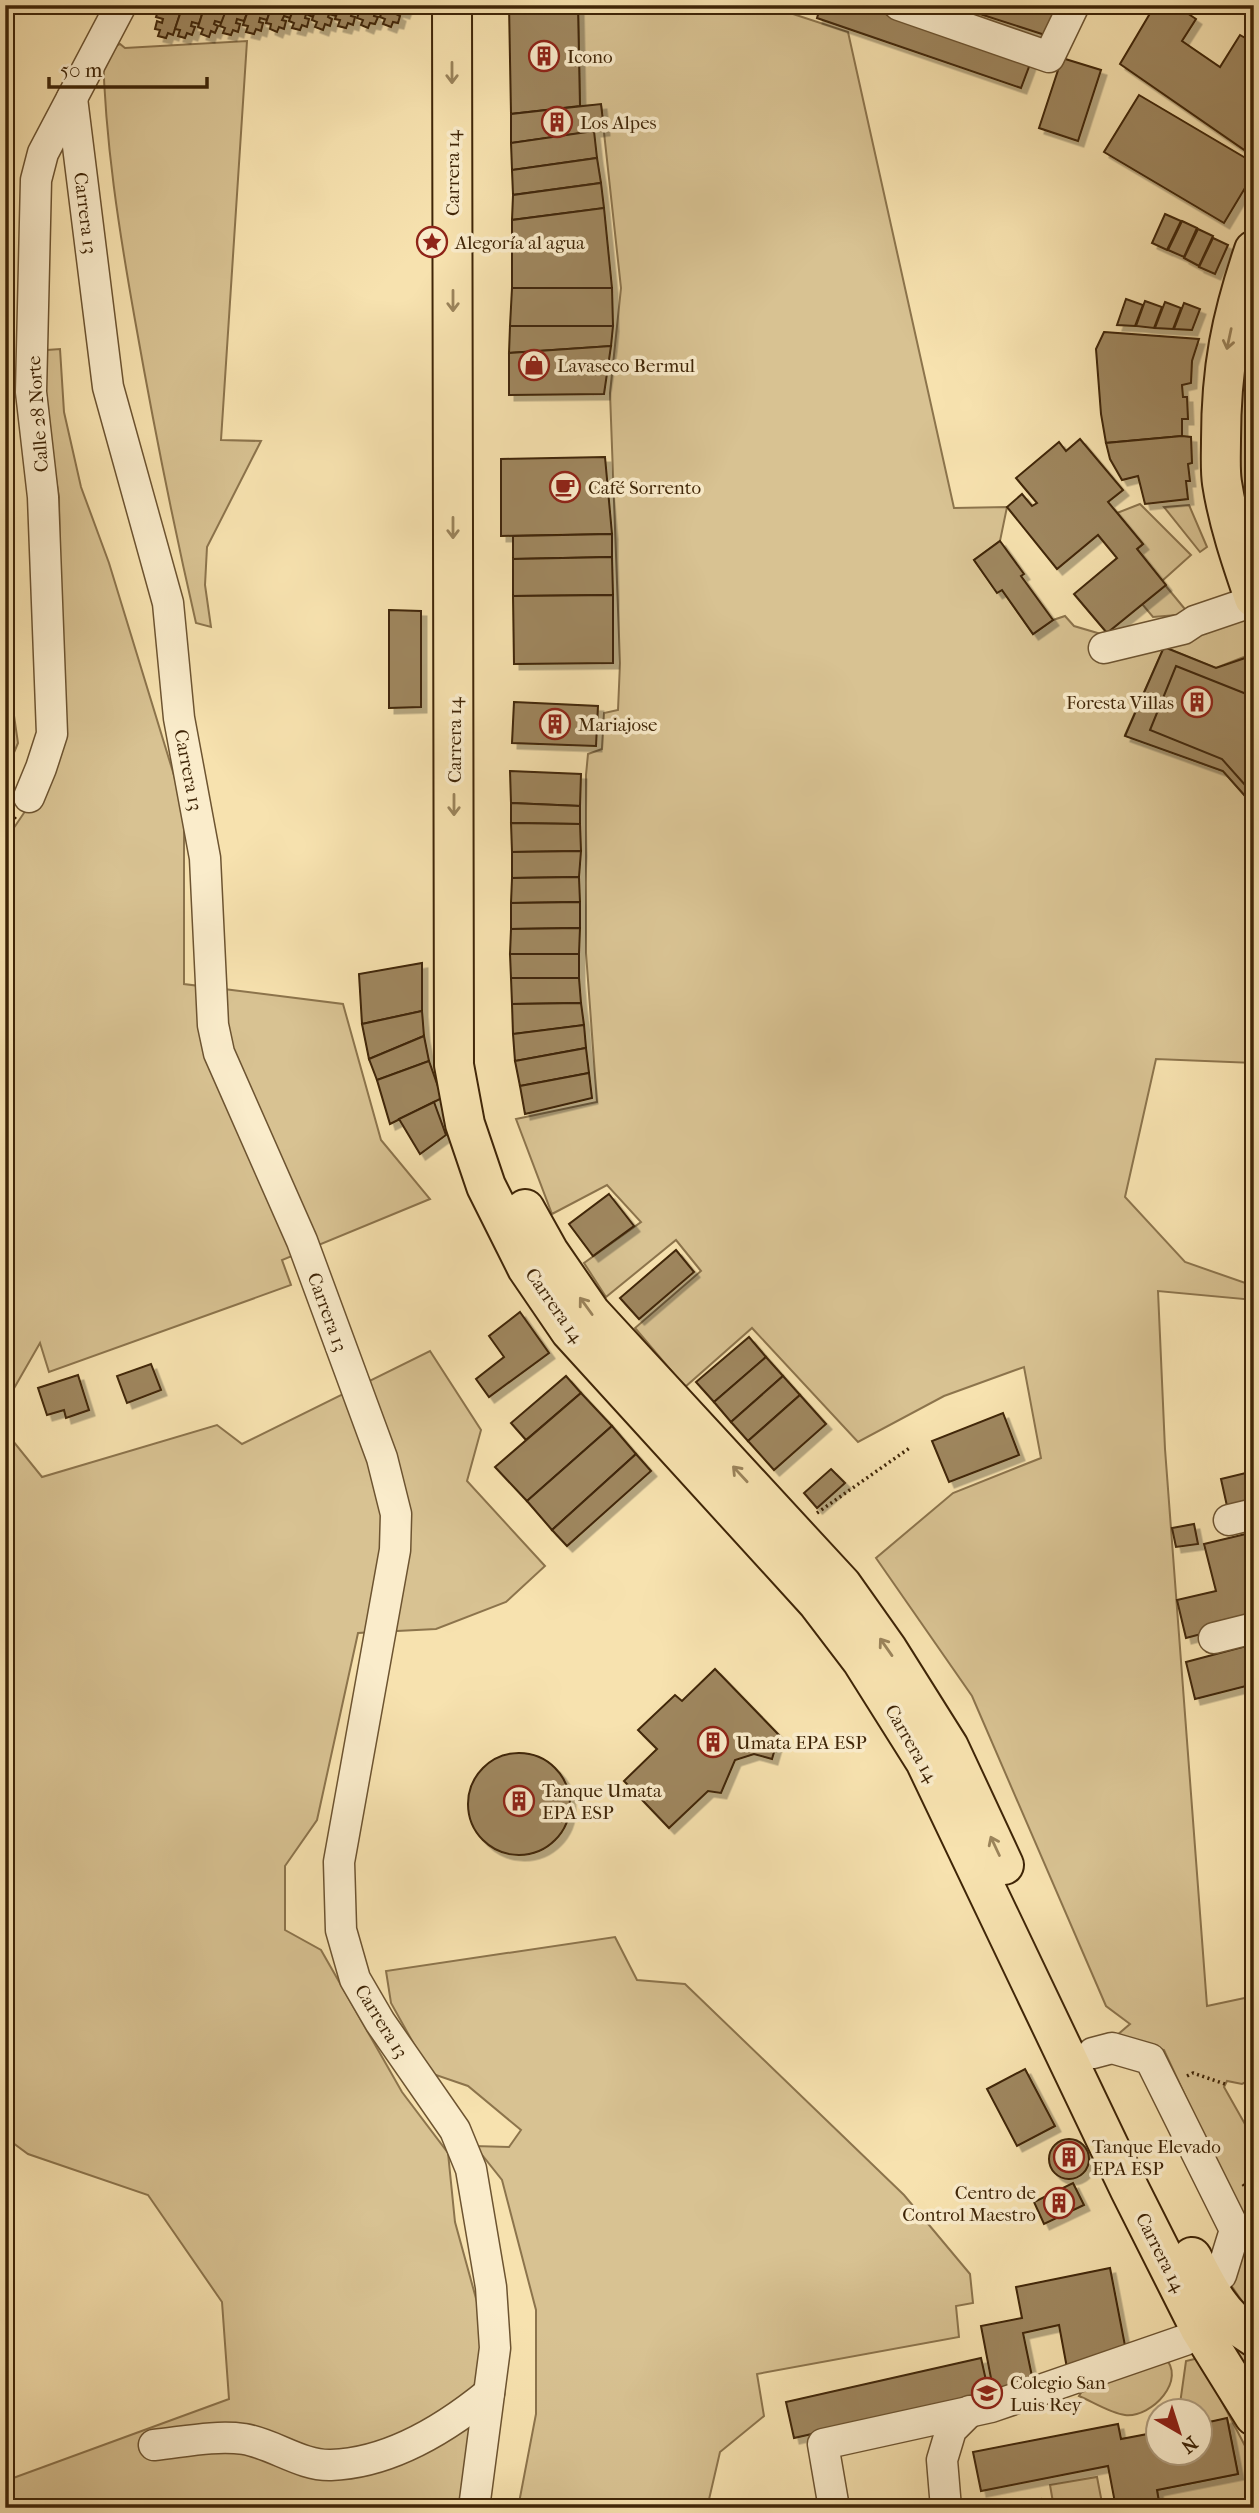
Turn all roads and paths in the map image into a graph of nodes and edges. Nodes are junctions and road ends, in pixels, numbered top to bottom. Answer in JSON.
{"nodes":[{"id":1,"x":121,"y":5,"type":"edge"},
{"id":2,"x":452,"y":5,"type":"edge"},
{"id":3,"x":478,"y":5,"type":"edge"},
{"id":4,"x":900,"y":5,"type":"edge"},
{"id":5,"x":1074,"y":5,"type":"edge"},
{"id":6,"x":72,"y":98,"type":"junction"},
{"id":7,"x":1254,"y":250,"type":"edge"},
{"id":8,"x":1254,"y":600,"type":"edge"},
{"id":9,"x":1104,"y":648,"type":"dead end"},
{"id":10,"x":29,"y":797,"type":"dead end"},
{"id":11,"x":911,"y":1447,"type":"dead end"},
{"id":12,"x":792,"y":1530,"type":"junction"},
{"id":13,"x":1254,"y":1628,"type":"edge"},
{"id":14,"x":1214,"y":1638,"type":"dead end"},
{"id":15,"x":1093,"y":2053,"type":"junction"},
{"id":16,"x":1185,"y":2077,"type":"dead end"},
{"id":17,"x":1225,"y":2084,"type":"dead end"},
{"id":18,"x":1239,"y":2178,"type":"dead end"},
{"id":19,"x":1254,"y":2199,"type":"edge"},
{"id":20,"x":1207,"y":2286,"type":"junction"},
{"id":21,"x":1200,"y":2329,"type":"junction"},
{"id":22,"x":1254,"y":2337,"type":"edge"},
{"id":23,"x":489,"y":2393,"type":"junction"},
{"id":24,"x":970,"y":2411,"type":"junction"},
{"id":25,"x":1254,"y":2416,"type":"edge"},
{"id":26,"x":154,"y":2445,"type":"dead end"},
{"id":27,"x":474,"y":2508,"type":"edge"},
{"id":28,"x":834,"y":2508,"type":"edge"},
{"id":29,"x":946,"y":2508,"type":"edge"}],
"edges":[{"from":1,"to":6,"type":"street","name":"Calle 28 Norte"},
{"from":2,"to":21,"type":"main road","name":"Carrera 14","one_way":true},
{"from":12,"to":3,"type":"main road","name":"Carrera 14","one_way":true},
{"from":4,"to":5,"type":"street"},
{"from":6,"to":10,"type":"street","name":"Calle 28 Norte"},
{"from":6,"to":23,"type":"street","name":"Carrera 13"},
{"from":7,"to":8,"type":"main road","one_way":true},
{"from":8,"to":9,"type":"street"},
{"from":11,"to":12,"type":"path"},
{"from":15,"to":12,"type":"main road","name":"Carrera 14","one_way":true},
{"from":13,"to":14,"type":"street"},
{"from":15,"to":20,"type":"main road","name":"Carrera 14"},
{"from":15,"to":20,"type":"street"},
{"from":16,"to":17,"type":"path"},
{"from":18,"to":19,"type":"path"},
{"from":20,"to":22,"type":"main road","name":"Carrera 14"},
{"from":21,"to":24,"type":"street"},
{"from":21,"to":25,"type":"main road","name":"Carrera 14"},
{"from":23,"to":26,"type":"street"},
{"from":23,"to":27,"type":"street","name":"Carrera 13"},
{"from":24,"to":28,"type":"street"},
{"from":24,"to":29,"type":"street"}]}
